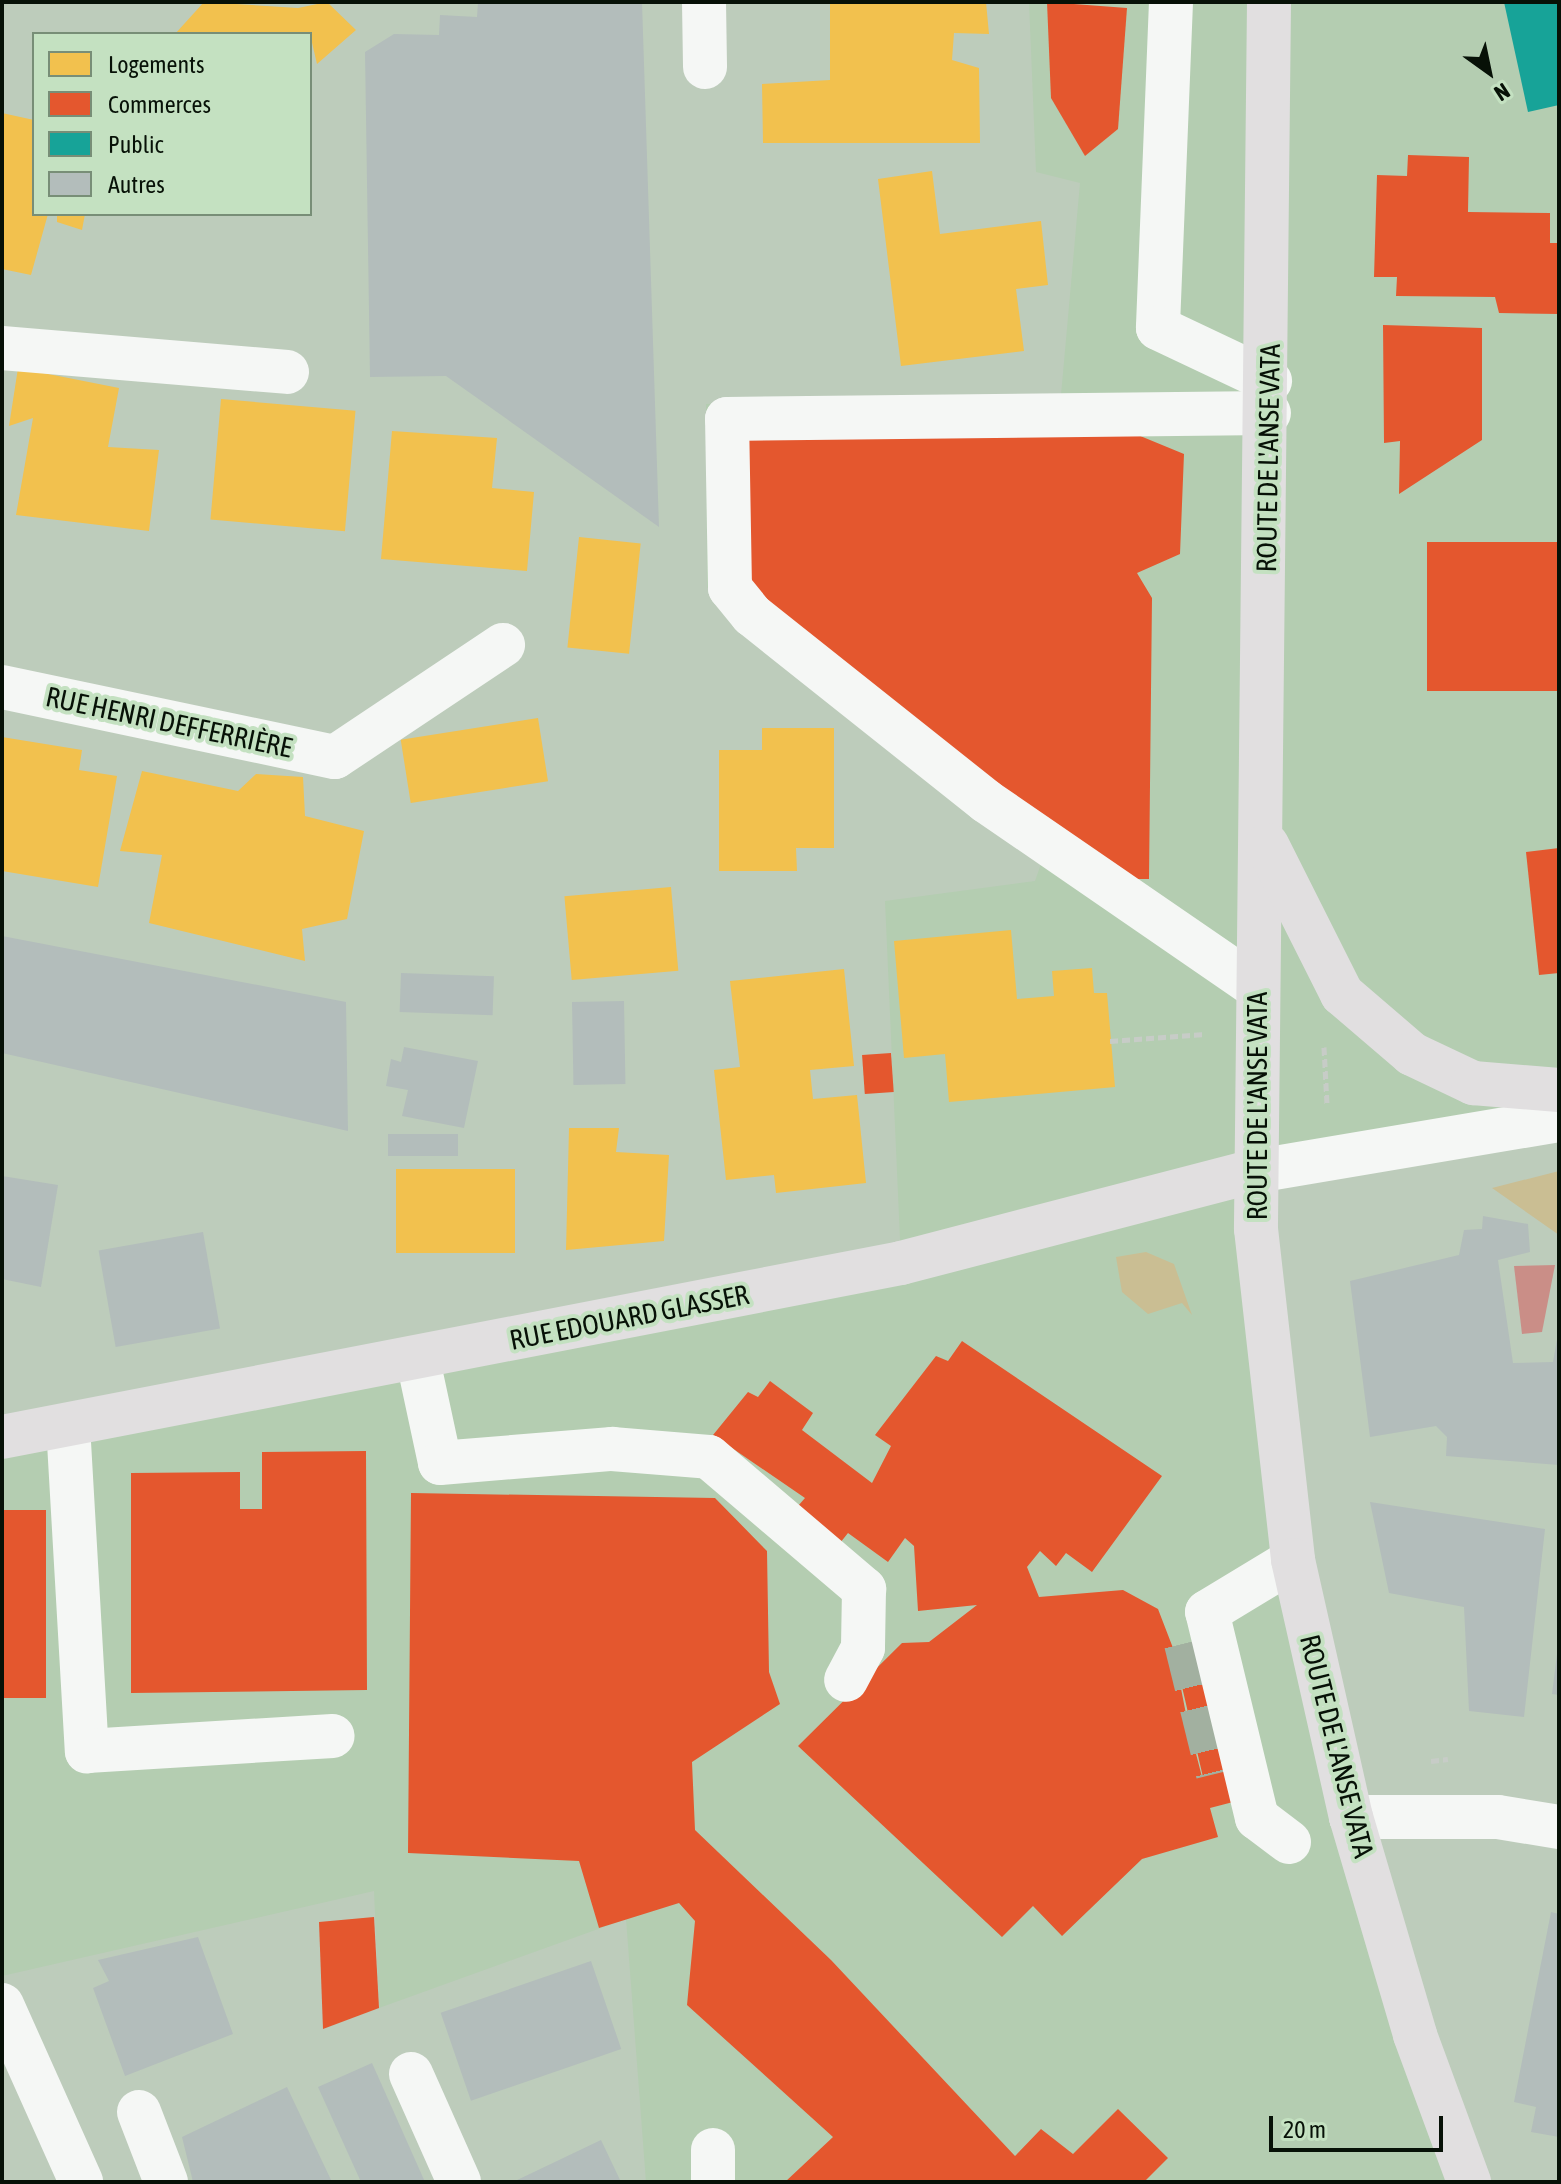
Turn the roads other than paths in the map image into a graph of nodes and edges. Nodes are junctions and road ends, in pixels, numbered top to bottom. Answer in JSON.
{"nodes":[{"id":1,"x":704,"y":2,"type":"edge"},
{"id":2,"x":1171,"y":2,"type":"edge"},
{"id":3,"x":1269,"y":2,"type":"edge"},
{"id":4,"x":705,"y":67,"type":"dead end"},
{"id":5,"x":2,"y":348,"type":"edge"},
{"id":6,"x":287,"y":372,"type":"dead end"},
{"id":7,"x":1269,"y":397,"type":"junction"},
{"id":8,"x":503,"y":645,"type":"dead end"},
{"id":9,"x":2,"y":687,"type":"edge"},
{"id":10,"x":1260,"y":829,"type":"junction"},
{"id":11,"x":1258,"y":988,"type":"junction"},
{"id":12,"x":1559,"y":1090,"type":"edge"},
{"id":13,"x":1559,"y":1120,"type":"edge"},
{"id":14,"x":1251,"y":1172,"type":"junction"},
{"id":15,"x":418,"y":1360,"type":"junction"},
{"id":16,"x":68,"y":1425,"type":"junction"},
{"id":17,"x":2,"y":1437,"type":"edge"},
{"id":18,"x":1293,"y":1560,"type":"junction"},
{"id":19,"x":846,"y":1680,"type":"dead end"},
{"id":20,"x":333,"y":1736,"type":"dead end"},
{"id":21,"x":1218,"y":1773,"type":"tunnel mouth"},
{"id":22,"x":1351,"y":1817,"type":"junction"},
{"id":23,"x":1559,"y":1827,"type":"edge"},
{"id":24,"x":2,"y":2005,"type":"edge"},
{"id":25,"x":411,"y":2074,"type":"dead end"},
{"id":26,"x":139,"y":2112,"type":"dead end"},
{"id":27,"x":81,"y":2182,"type":"edge"},
{"id":28,"x":166,"y":2182,"type":"edge"},
{"id":29,"x":459,"y":2182,"type":"edge"},
{"id":30,"x":1469,"y":2182,"type":"edge"}],
"edges":[{"from":1,"to":4,"type":"street"},
{"from":2,"to":7,"type":"street"},
{"from":3,"to":7,"type":"main road","name":"ROUTE DE L'ANSE VATA"},
{"from":5,"to":6,"type":"street"},
{"from":7,"to":10,"type":"main road","name":"ROUTE DE L'ANSE VATA"},
{"from":7,"to":11,"type":"street"},
{"from":8,"to":9,"type":"street","name":"RUE HENRI DEFFERRIÈRE"},
{"from":10,"to":11,"type":"main road","name":"ROUTE DE L'ANSE VATA"},
{"from":10,"to":12,"type":"main road"},
{"from":11,"to":14,"type":"main road","name":"ROUTE DE L'ANSE VATA"},
{"from":13,"to":14,"type":"street"},
{"from":14,"to":15,"type":"main road","name":"RUE EDOUARD GLASSER"},
{"from":14,"to":18,"type":"main road","name":"ROUTE DE L'ANSE VATA"},
{"from":15,"to":16,"type":"main road","name":"RUE EDOUARD GLASSER"},
{"from":15,"to":19,"type":"street"},
{"from":16,"to":17,"type":"main road","name":"RUE EDOUARD GLASSER"},
{"from":16,"to":20,"type":"street"},
{"from":18,"to":21,"type":"street"},
{"from":18,"to":22,"type":"main road","name":"ROUTE DE L'ANSE VATA"},
{"from":22,"to":23,"type":"street"},
{"from":22,"to":30,"type":"main road","name":"ROUTE DE L'ANSE VATA"},
{"from":24,"to":27,"type":"street"},
{"from":25,"to":29,"type":"street"},
{"from":26,"to":28,"type":"street"}]}
